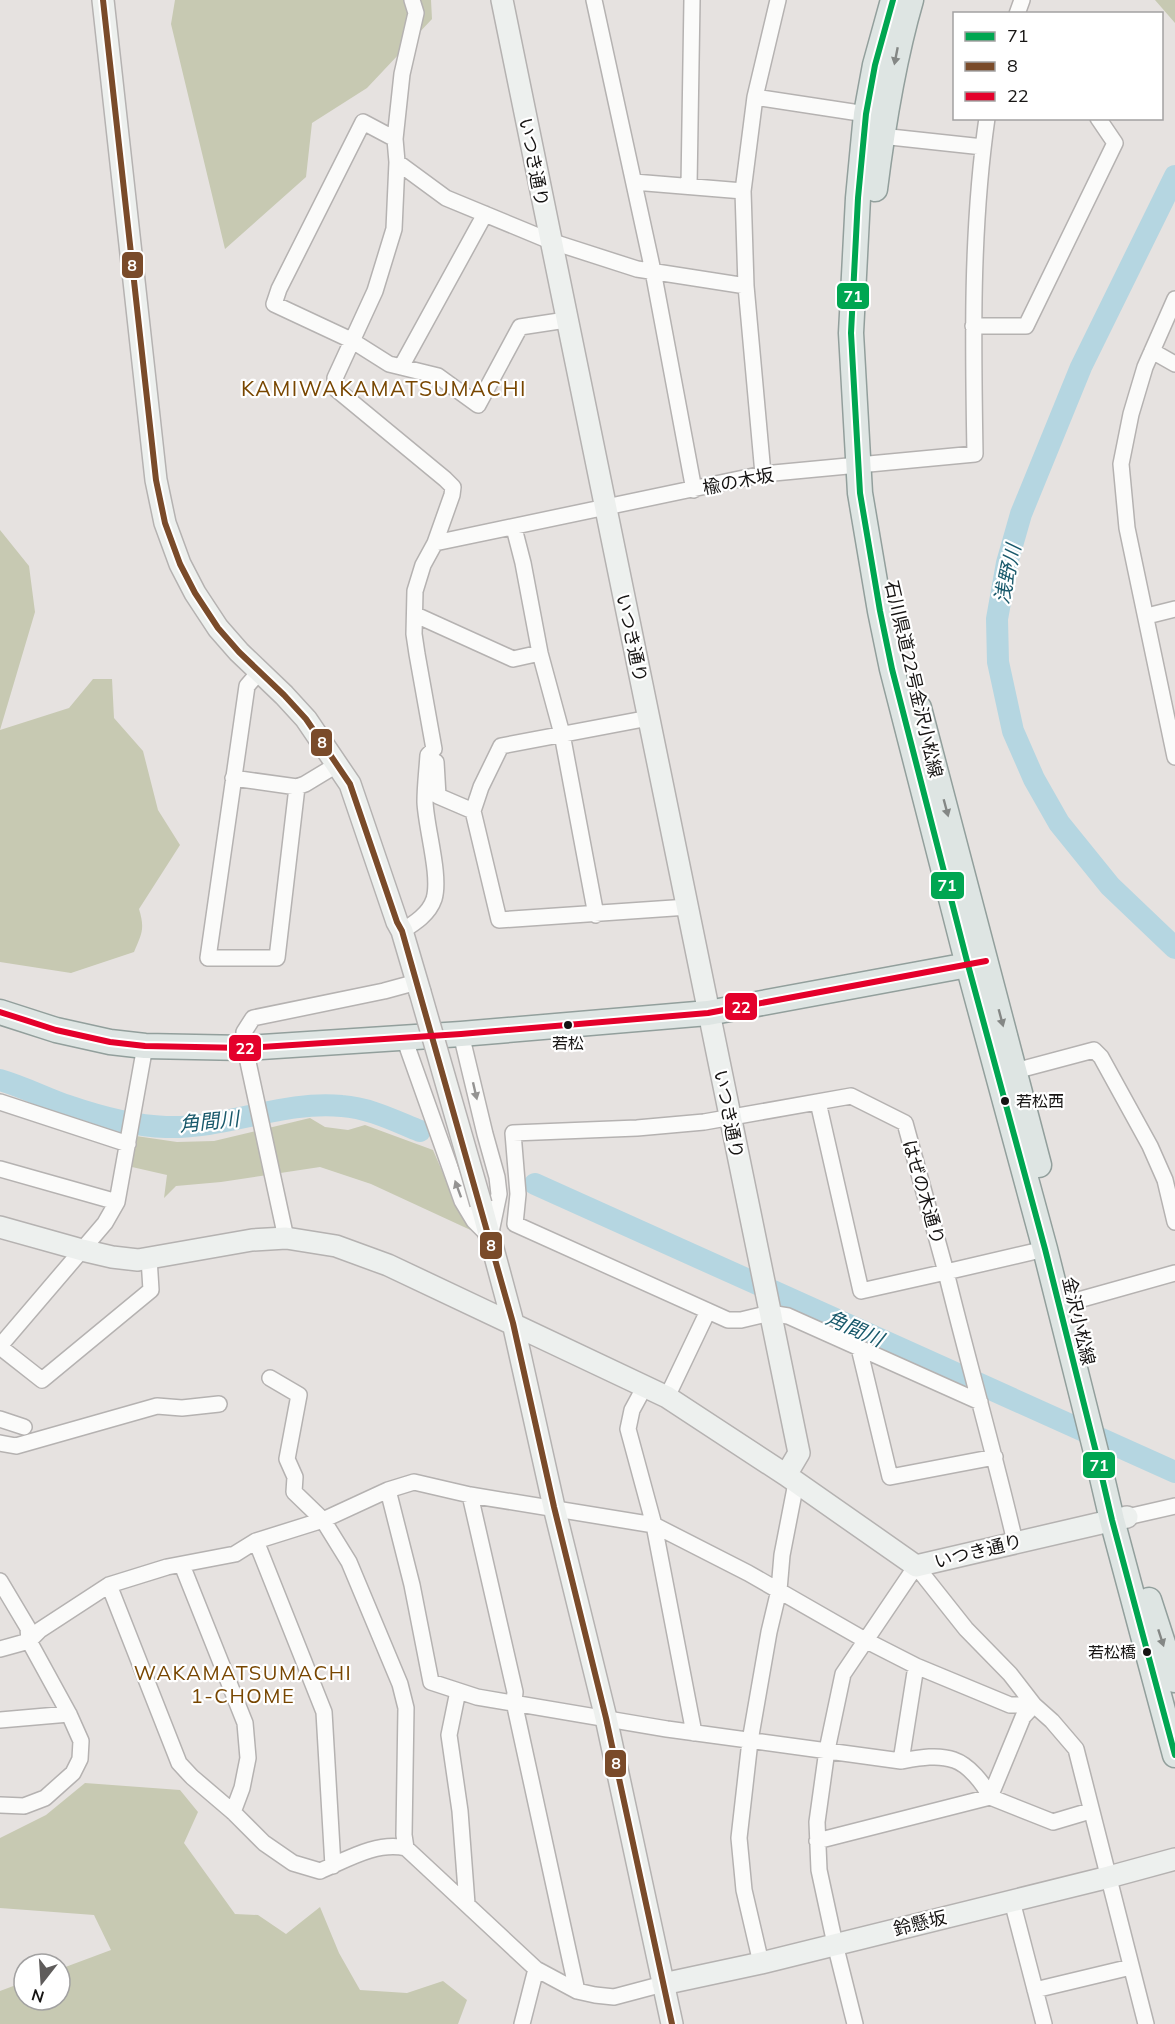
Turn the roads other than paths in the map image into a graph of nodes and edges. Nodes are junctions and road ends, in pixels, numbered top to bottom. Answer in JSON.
{"nodes":[{"id":1,"x":103,"y":0,"type":"edge"},
{"id":2,"x":412,"y":0,"type":"edge"},
{"id":3,"x":501,"y":0,"type":"edge"},
{"id":4,"x":594,"y":0,"type":"edge"},
{"id":5,"x":692,"y":0,"type":"edge"},
{"id":6,"x":778,"y":0,"type":"edge"},
{"id":7,"x":893,"y":0,"type":"edge"},
{"id":8,"x":911,"y":0,"type":"edge"},
{"id":9,"x":755,"y":97,"type":"junction"},
{"id":10,"x":866,"y":114,"type":"junction"},
{"id":11,"x":987,"y":120,"type":"edge"},
{"id":12,"x":1099,"y":120,"type":"edge"},
{"id":13,"x":881,"y":136,"type":"junction"},
{"id":14,"x":395,"y":139,"type":"junction"},
{"id":15,"x":983,"y":147,"type":"junction"},
{"id":16,"x":397,"y":162,"type":"junction"},
{"id":17,"x":634,"y":182,"type":"junction"},
{"id":18,"x":689,"y":186,"type":"junction"},
{"id":19,"x":743,"y":191,"type":"junction"},
{"id":20,"x":485,"y":214,"type":"junction"},
{"id":21,"x":550,"y":242,"type":"junction"},
{"id":22,"x":653,"y":271,"type":"junction"},
{"id":23,"x":746,"y":286,"type":"junction"},
{"id":24,"x":1175,"y":299,"type":"edge"},
{"id":25,"x":566,"y":320,"type":"junction"},
{"id":26,"x":973,"y":326,"type":"junction"},
{"id":27,"x":351,"y":340,"type":"junction"},
{"id":28,"x":1152,"y":351,"type":"junction"},
{"id":29,"x":1175,"y":364,"type":"edge"},
{"id":30,"x":401,"y":367,"type":"junction"},
{"id":31,"x":865,"y":465,"type":"junction"},
{"id":32,"x":763,"y":474,"type":"junction"},
{"id":33,"x":694,"y":490,"type":"junction"},
{"id":34,"x":606,"y":508,"type":"junction"},
{"id":35,"x":514,"y":528,"type":"junction"},
{"id":36,"x":435,"y":543,"type":"junction"},
{"id":37,"x":1175,"y":609,"type":"edge"},
{"id":38,"x":416,"y":615,"type":"junction"},
{"id":39,"x":1147,"y":616,"type":"junction"},
{"id":40,"x":540,"y":653,"type":"junction"},
{"id":41,"x":260,"y":671,"type":"junction"},
{"id":42,"x":649,"y":718,"type":"junction"},
{"id":43,"x":562,"y":734,"type":"junction"},
{"id":44,"x":435,"y":749,"type":"junction"},
{"id":45,"x":1175,"y":757,"type":"edge"},
{"id":46,"x":338,"y":765,"type":"junction"},
{"id":47,"x":233,"y":778,"type":"junction"},
{"id":48,"x":297,"y":787,"type":"junction"},
{"id":49,"x":473,"y":811,"type":"junction"},
{"id":50,"x":688,"y":907,"type":"junction"},
{"id":51,"x":596,"y":915,"type":"junction"},
{"id":52,"x":402,"y":931,"type":"junction"},
{"id":53,"x":977,"y":963,"type":"junction"},
{"id":54,"x":418,"y":987,"type":"junction"},
{"id":55,"x":0,"y":1012,"type":"edge"},
{"id":56,"x":708,"y":1013,"type":"junction"},
{"id":57,"x":461,"y":1034,"type":"junction"},
{"id":58,"x":404,"y":1038,"type":"junction"},
{"id":59,"x":145,"y":1046,"type":"junction"},
{"id":60,"x":245,"y":1048,"type":"junction"},
{"id":61,"x":1015,"y":1071,"type":"junction"},
{"id":62,"x":0,"y":1102,"type":"edge"},
{"id":63,"x":818,"y":1102,"type":"junction"},
{"id":64,"x":729,"y":1119,"type":"junction"},
{"id":65,"x":129,"y":1139,"type":"junction"},
{"id":66,"x":0,"y":1169,"type":"edge"},
{"id":67,"x":117,"y":1202,"type":"junction"},
{"id":68,"x":1175,"y":1222,"type":"edge"},
{"id":69,"x":0,"y":1227,"type":"edge"},
{"id":70,"x":490,"y":1237,"type":"junction"},
{"id":71,"x":286,"y":1238,"type":"junction"},
{"id":72,"x":1045,"y":1249,"type":"junction"},
{"id":73,"x":82,"y":1250,"type":"junction"},
{"id":74,"x":149,"y":1258,"type":"junction"},
{"id":75,"x":946,"y":1272,"type":"junction"},
{"id":76,"x":1175,"y":1274,"type":"edge"},
{"id":77,"x":1075,"y":1301,"type":"junction"},
{"id":78,"x":769,"y":1306,"type":"junction"},
{"id":79,"x":708,"y":1311,"type":"junction"},
{"id":80,"x":513,"y":1323,"type":"junction"},
{"id":81,"x":0,"y":1346,"type":"edge"},
{"id":82,"x":859,"y":1348,"type":"junction"},
{"id":83,"x":270,"y":1377,"type":"dead end"},
{"id":84,"x":645,"y":1386,"type":"junction"},
{"id":85,"x":667,"y":1396,"type":"junction"},
{"id":86,"x":978,"y":1397,"type":"junction"},
{"id":87,"x":219,"y":1404,"type":"dead end"},
{"id":88,"x":0,"y":1419,"type":"edge"},
{"id":89,"x":1096,"y":1422,"type":"junction"},
{"id":90,"x":24,"y":1426,"type":"dead end"},
{"id":91,"x":0,"y":1443,"type":"edge"},
{"id":92,"x":995,"y":1457,"type":"junction"},
{"id":93,"x":791,"y":1478,"type":"junction"},
{"id":94,"x":388,"y":1490,"type":"junction"},
{"id":95,"x":470,"y":1494,"type":"junction"},
{"id":96,"x":1175,"y":1506,"type":"edge"},
{"id":97,"x":554,"y":1507,"type":"junction"},
{"id":98,"x":1119,"y":1518,"type":"junction"},
{"id":99,"x":323,"y":1520,"type":"junction"},
{"id":100,"x":654,"y":1525,"type":"junction"},
{"id":101,"x":256,"y":1541,"type":"junction"},
{"id":102,"x":1015,"y":1542,"type":"junction"},
{"id":103,"x":182,"y":1565,"type":"junction"},
{"id":104,"x":916,"y":1566,"type":"junction"},
{"id":105,"x":0,"y":1581,"type":"edge"},
{"id":106,"x":109,"y":1585,"type":"junction"},
{"id":107,"x":779,"y":1590,"type":"junction"},
{"id":108,"x":865,"y":1640,"type":"junction"},
{"id":109,"x":29,"y":1641,"type":"junction"},
{"id":110,"x":0,"y":1649,"type":"edge"},
{"id":111,"x":916,"y":1665,"type":"junction"},
{"id":112,"x":1175,"y":1680,"type":"edge"},
{"id":113,"x":458,"y":1691,"type":"junction"},
{"id":114,"x":514,"y":1702,"type":"junction"},
{"id":115,"x":1034,"y":1705,"type":"junction"},
{"id":116,"x":69,"y":1714,"type":"junction"},
{"id":117,"x":606,"y":1718,"type":"junction"},
{"id":118,"x":0,"y":1720,"type":"edge"},
{"id":119,"x":694,"y":1733,"type":"junction"},
{"id":120,"x":750,"y":1741,"type":"junction"},
{"id":121,"x":827,"y":1750,"type":"junction"},
{"id":122,"x":1175,"y":1755,"type":"edge"},
{"id":123,"x":902,"y":1761,"type":"junction"},
{"id":124,"x":990,"y":1797,"type":"junction"},
{"id":125,"x":0,"y":1805,"type":"edge"},
{"id":126,"x":1090,"y":1811,"type":"junction"},
{"id":127,"x":233,"y":1812,"type":"junction"},
{"id":128,"x":817,"y":1841,"type":"junction"},
{"id":129,"x":406,"y":1848,"type":"junction"},
{"id":130,"x":1175,"y":1859,"type":"edge"},
{"id":131,"x":333,"y":1866,"type":"junction"},
{"id":132,"x":1109,"y":1877,"type":"junction"},
{"id":133,"x":1012,"y":1901,"type":"junction"},
{"id":134,"x":467,"y":1904,"type":"junction"},
{"id":135,"x":835,"y":1944,"type":"junction"},
{"id":136,"x":761,"y":1962,"type":"junction"},
{"id":137,"x":1131,"y":1967,"type":"junction"},
{"id":138,"x":536,"y":1969,"type":"junction"},
{"id":139,"x":663,"y":1984,"type":"junction"},
{"id":140,"x":1035,"y":1990,"type":"junction"},
{"id":141,"x":577,"y":1991,"type":"junction"},
{"id":142,"x":522,"y":2024,"type":"edge"},
{"id":143,"x":672,"y":2024,"type":"edge"},
{"id":144,"x":855,"y":2024,"type":"edge"},
{"id":145,"x":1044,"y":2024,"type":"edge"},
{"id":146,"x":1146,"y":2024,"type":"edge"}],
"edges":[{"from":1,"to":41,"type":"street"},
{"from":2,"to":14,"type":"street"},
{"from":3,"to":21,"type":"street","name":"いつき通り"},
{"from":4,"to":17,"type":"street"},
{"from":5,"to":18,"type":"street"},
{"from":6,"to":9,"type":"street"},
{"from":7,"to":10,"type":"main road"},
{"from":8,"to":13,"type":"main road","one_way":true},
{"from":9,"to":10,"type":"street"},
{"from":9,"to":19,"type":"street"},
{"from":10,"to":31,"type":"main road"},
{"from":11,"to":15,"type":"street"},
{"from":12,"to":26,"type":"street"},
{"from":13,"to":15,"type":"street"},
{"from":13,"to":31,"type":"main road"},
{"from":14,"to":16,"type":"street"},
{"from":14,"to":27,"type":"street"},
{"from":15,"to":26,"type":"street"},
{"from":16,"to":20,"type":"street"},
{"from":16,"to":27,"type":"street"},
{"from":17,"to":18,"type":"street"},
{"from":17,"to":22,"type":"street"},
{"from":18,"to":19,"type":"street"},
{"from":19,"to":23,"type":"street"},
{"from":20,"to":21,"type":"street"},
{"from":20,"to":30,"type":"street"},
{"from":21,"to":22,"type":"street"},
{"from":21,"to":25,"type":"street","name":"いつき通り"},
{"from":22,"to":23,"type":"street"},
{"from":22,"to":33,"type":"street"},
{"from":23,"to":32,"type":"street"},
{"from":24,"to":28,"type":"street"},
{"from":25,"to":30,"type":"street"},
{"from":25,"to":34,"type":"street","name":"いつき通り"},
{"from":26,"to":31,"type":"street","name":"楡の木坂"},
{"from":27,"to":30,"type":"street"},
{"from":27,"to":36,"type":"street"},
{"from":28,"to":29,"type":"street"},
{"from":28,"to":39,"type":"street"},
{"from":31,"to":32,"type":"street","name":"楡の木坂"},
{"from":31,"to":53,"type":"main road"},
{"from":32,"to":33,"type":"street","name":"楡の木坂"},
{"from":33,"to":34,"type":"street","name":"楡の木坂"},
{"from":34,"to":35,"type":"street","name":"楡の木坂"},
{"from":34,"to":42,"type":"street","name":"いつき通り"},
{"from":35,"to":36,"type":"street","name":"楡の木坂"},
{"from":35,"to":40,"type":"street"},
{"from":36,"to":38,"type":"street"},
{"from":37,"to":39,"type":"street"},
{"from":38,"to":40,"type":"street"},
{"from":38,"to":44,"type":"street"},
{"from":39,"to":45,"type":"street"},
{"from":40,"to":43,"type":"street"},
{"from":41,"to":46,"type":"street"},
{"from":41,"to":47,"type":"street"},
{"from":42,"to":43,"type":"street"},
{"from":42,"to":50,"type":"street","name":"いつき通り"},
{"from":43,"to":49,"type":"street"},
{"from":43,"to":51,"type":"street"},
{"from":44,"to":49,"type":"street"},
{"from":44,"to":52,"type":"street"},
{"from":46,"to":48,"type":"street"},
{"from":46,"to":52,"type":"street"},
{"from":47,"to":48,"type":"street"},
{"from":47,"to":48,"type":"street"},
{"from":49,"to":51,"type":"street"},
{"from":50,"to":51,"type":"street"},
{"from":50,"to":56,"type":"street","name":"いつき通り"},
{"from":52,"to":54,"type":"street"},
{"from":53,"to":56,"type":"main road"},
{"from":53,"to":61,"type":"main road","name":"金沢小松線","one_way":true},
{"from":53,"to":72,"type":"main road","name":"金沢小松線"},
{"from":54,"to":60,"type":"street"},
{"from":54,"to":70,"type":"street","bridge":true},
{"from":55,"to":59,"type":"main road"},
{"from":56,"to":57,"type":"main road"},
{"from":56,"to":64,"type":"street","name":"いつき通り"},
{"from":57,"to":58,"type":"main road"},
{"from":57,"to":70,"type":"street","one_way":true},
{"from":58,"to":60,"type":"main road"},
{"from":70,"to":58,"type":"street","one_way":true},
{"from":59,"to":60,"type":"main road"},
{"from":59,"to":65,"type":"street"},
{"from":60,"to":71,"type":"street"},
{"from":61,"to":68,"type":"street"},
{"from":61,"to":77,"type":"main road","name":"金沢小松線"},
{"from":62,"to":65,"type":"street"},
{"from":63,"to":64,"type":"street","name":"はぜの木通り"},
{"from":63,"to":75,"type":"street","name":"はぜの木通り"},
{"from":63,"to":75,"type":"street"},
{"from":64,"to":78,"type":"street","name":"いつき通り"},
{"from":64,"to":79,"type":"street","name":"はぜの木通り"},
{"from":65,"to":67,"type":"street"},
{"from":66,"to":67,"type":"street"},
{"from":67,"to":73,"type":"street"},
{"from":69,"to":73,"type":"street","name":"いつき通り"},
{"from":70,"to":80,"type":"street"},
{"from":71,"to":74,"type":"street","name":"いつき通り"},
{"from":71,"to":80,"type":"street","name":"いつき通り"},
{"from":72,"to":75,"type":"street"},
{"from":72,"to":89,"type":"main road","name":"金沢小松線"},
{"from":73,"to":74,"type":"street","name":"いつき通り"},
{"from":73,"to":81,"type":"street"},
{"from":74,"to":81,"type":"street"},
{"from":75,"to":86,"type":"street","name":"はぜの木通り"},
{"from":76,"to":77,"type":"street"},
{"from":77,"to":89,"type":"main road","name":"金沢小松線"},
{"from":78,"to":79,"type":"street"},
{"from":78,"to":82,"type":"street"},
{"from":78,"to":93,"type":"street"},
{"from":79,"to":85,"type":"street"},
{"from":80,"to":84,"type":"street","name":"いつき通り"},
{"from":80,"to":97,"type":"street"},
{"from":82,"to":86,"type":"street"},
{"from":82,"to":92,"type":"street"},
{"from":83,"to":99,"type":"street"},
{"from":84,"to":85,"type":"street","name":"いつき通り"},
{"from":84,"to":100,"type":"street"},
{"from":85,"to":93,"type":"street","name":"いつき通り"},
{"from":86,"to":92,"type":"street","name":"はぜの木通り"},
{"from":87,"to":91,"type":"street"},
{"from":88,"to":90,"type":"street"},
{"from":89,"to":98,"type":"main road","name":"金沢小松線"},
{"from":92,"to":102,"type":"street","name":"はぜの木通り"},
{"from":93,"to":104,"type":"street","name":"いつき通り"},
{"from":93,"to":107,"type":"street"},
{"from":94,"to":95,"type":"street"},
{"from":94,"to":99,"type":"street"},
{"from":94,"to":113,"type":"street"},
{"from":95,"to":97,"type":"street"},
{"from":95,"to":114,"type":"street"},
{"from":96,"to":98,"type":"street"},
{"from":97,"to":100,"type":"street"},
{"from":97,"to":117,"type":"street"},
{"from":98,"to":102,"type":"street","name":"いつき通り"},
{"from":98,"to":112,"type":"main road","name":"金沢小松線","one_way":true},
{"from":98,"to":122,"type":"main road","name":"金沢小松線"},
{"from":99,"to":101,"type":"street"},
{"from":99,"to":129,"type":"street"},
{"from":100,"to":107,"type":"street"},
{"from":100,"to":119,"type":"street"},
{"from":101,"to":103,"type":"street"},
{"from":101,"to":131,"type":"street"},
{"from":102,"to":104,"type":"street","name":"いつき通り"},
{"from":103,"to":106,"type":"street"},
{"from":103,"to":127,"type":"street"},
{"from":104,"to":108,"type":"street"},
{"from":104,"to":115,"type":"street"},
{"from":105,"to":109,"type":"street"},
{"from":106,"to":109,"type":"street"},
{"from":106,"to":127,"type":"street"},
{"from":107,"to":108,"type":"street"},
{"from":107,"to":120,"type":"street"},
{"from":108,"to":111,"type":"street"},
{"from":108,"to":121,"type":"street"},
{"from":109,"to":110,"type":"street"},
{"from":109,"to":116,"type":"street"},
{"from":111,"to":115,"type":"street"},
{"from":111,"to":123,"type":"street"},
{"from":113,"to":114,"type":"street"},
{"from":113,"to":134,"type":"street"},
{"from":114,"to":117,"type":"street"},
{"from":114,"to":141,"type":"street"},
{"from":115,"to":124,"type":"street"},
{"from":115,"to":126,"type":"street"},
{"from":116,"to":118,"type":"street"},
{"from":116,"to":125,"type":"street"},
{"from":117,"to":119,"type":"street"},
{"from":117,"to":139,"type":"street"},
{"from":119,"to":120,"type":"street"},
{"from":120,"to":121,"type":"street"},
{"from":120,"to":136,"type":"street"},
{"from":121,"to":123,"type":"street"},
{"from":121,"to":128,"type":"street"},
{"from":123,"to":124,"type":"street"},
{"from":124,"to":126,"type":"street"},
{"from":124,"to":128,"type":"street"},
{"from":126,"to":132,"type":"street"},
{"from":127,"to":131,"type":"street"},
{"from":128,"to":135,"type":"street"},
{"from":129,"to":131,"type":"street"},
{"from":129,"to":134,"type":"street"},
{"from":130,"to":132,"type":"street","name":"鈴懸坂"},
{"from":132,"to":133,"type":"street","name":"鈴懸坂"},
{"from":132,"to":137,"type":"street"},
{"from":133,"to":135,"type":"street","name":"鈴懸坂"},
{"from":133,"to":140,"type":"street"},
{"from":134,"to":138,"type":"street"},
{"from":135,"to":136,"type":"street","name":"鈴懸坂"},
{"from":135,"to":144,"type":"street"},
{"from":136,"to":139,"type":"street","name":"鈴懸坂"},
{"from":137,"to":140,"type":"street"},
{"from":137,"to":146,"type":"street"},
{"from":138,"to":141,"type":"street"},
{"from":138,"to":142,"type":"street"},
{"from":139,"to":141,"type":"street"},
{"from":139,"to":143,"type":"street"},
{"from":140,"to":145,"type":"street"}]}
